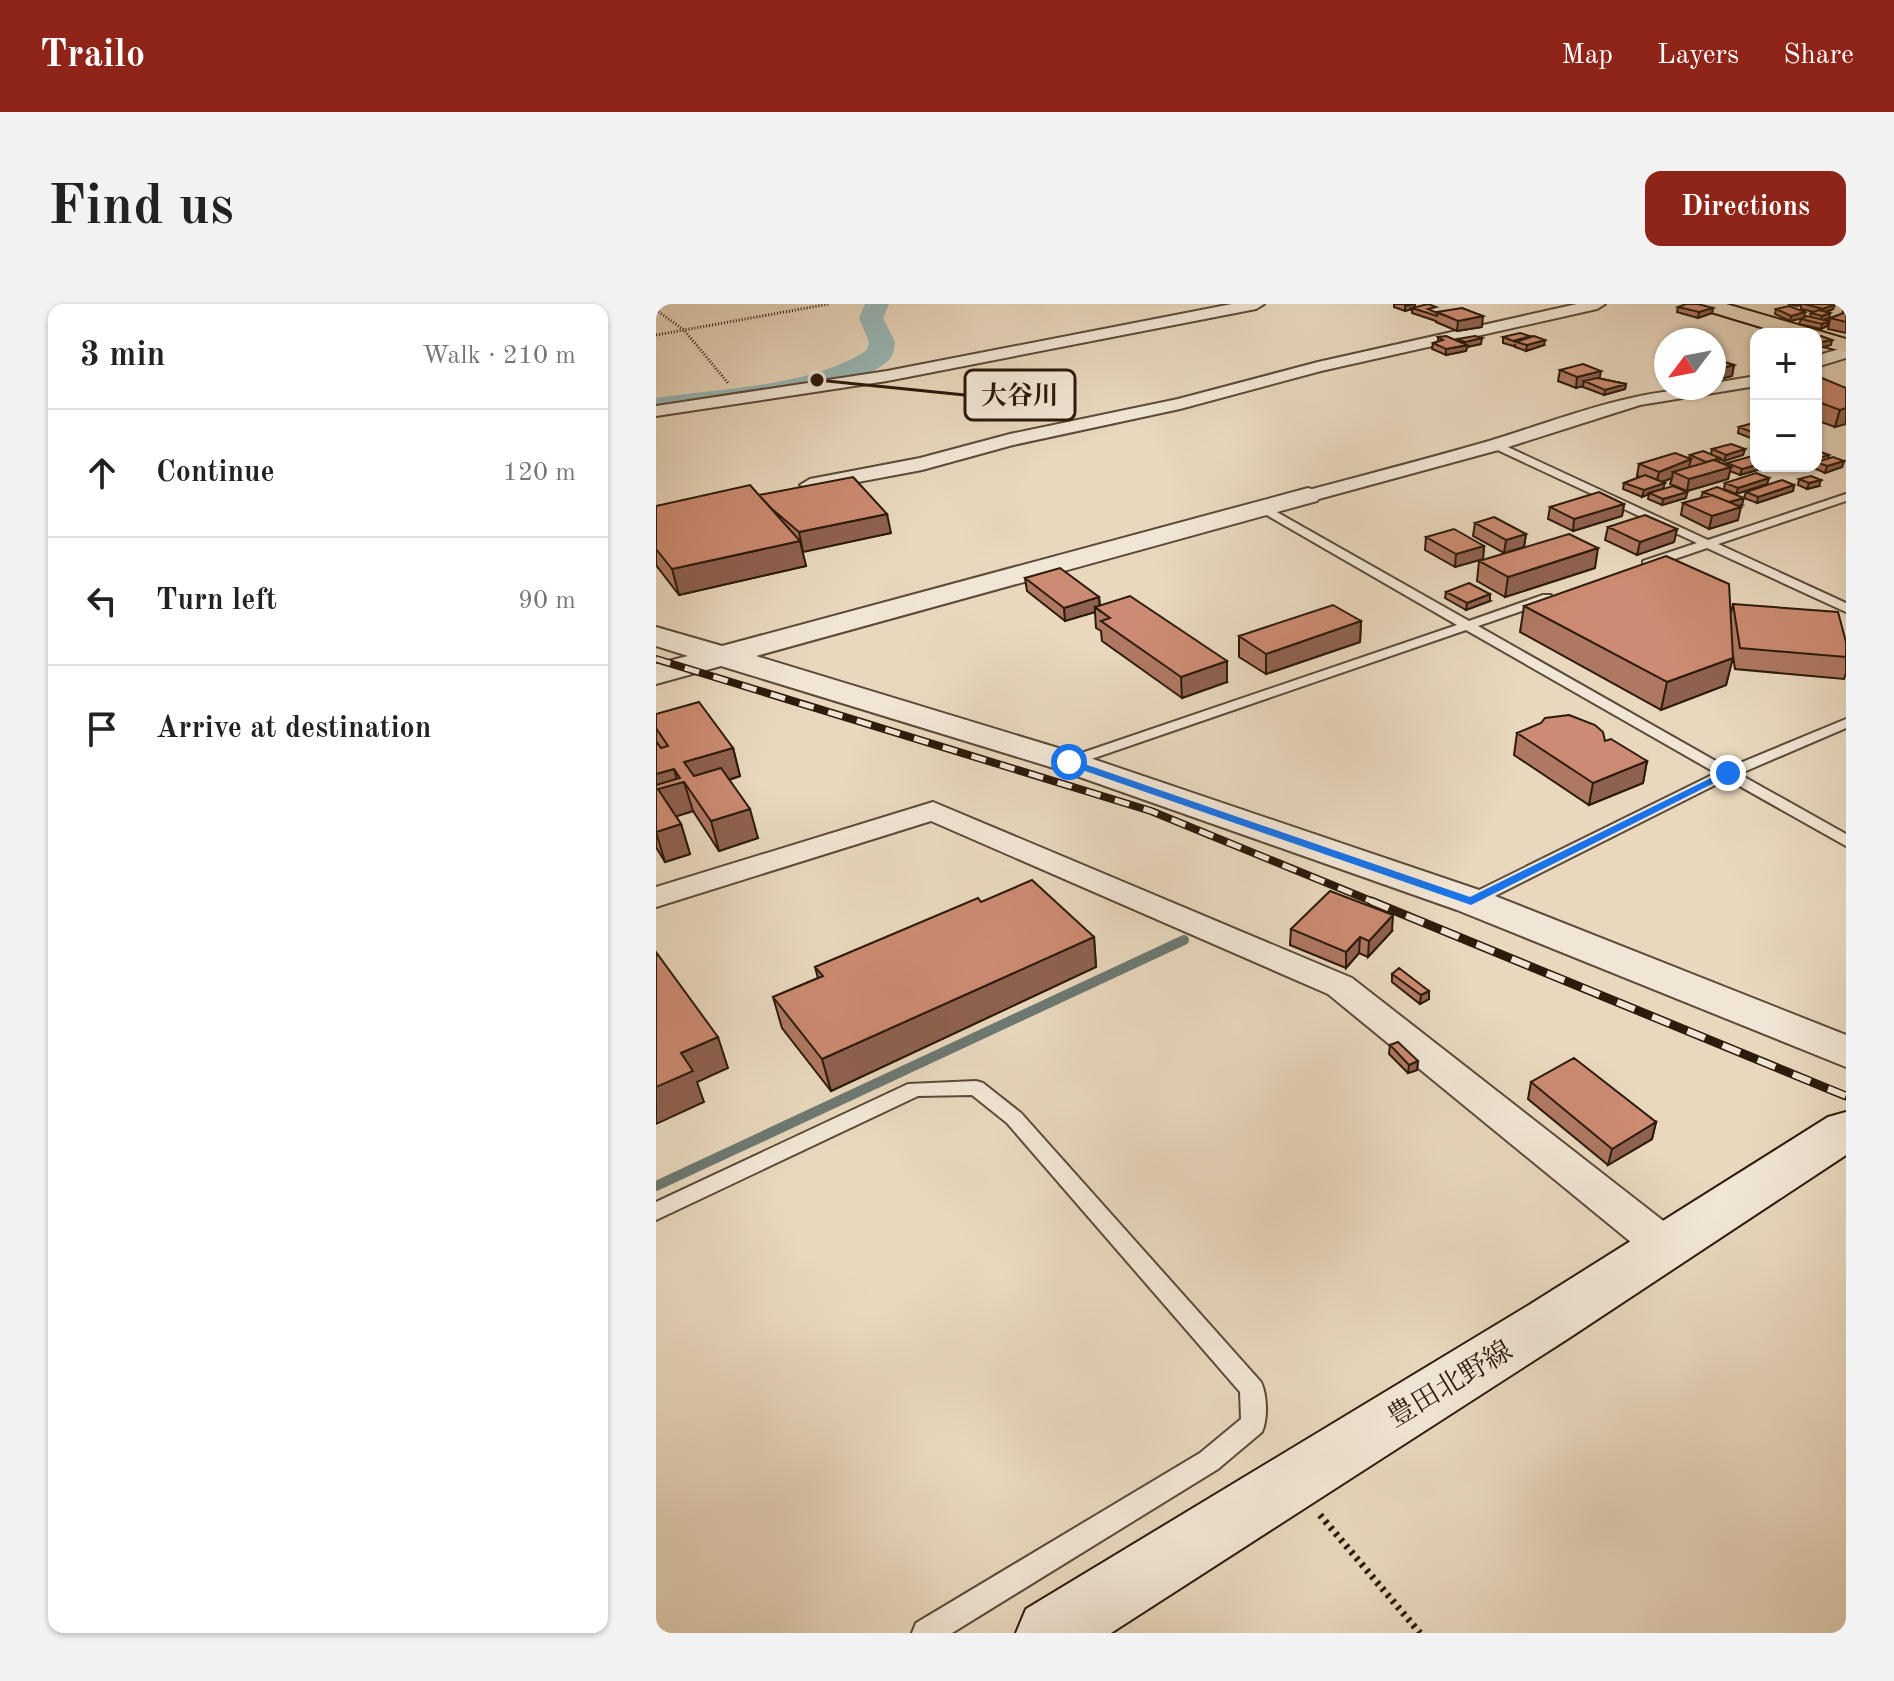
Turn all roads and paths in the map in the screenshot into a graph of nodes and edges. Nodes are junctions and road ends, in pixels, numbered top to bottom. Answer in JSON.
{"nodes":[{"id":1,"x":829,"y":304,"type":"edge"},
{"id":2,"x":1163,"y":304,"type":"edge"},
{"id":3,"x":1256,"y":304,"type":"edge"},
{"id":4,"x":1597,"y":304,"type":"edge"},
{"id":5,"x":1705,"y":304,"type":"edge"},
{"id":6,"x":656,"y":310,"type":"edge"},
{"id":7,"x":1188,"y":317,"type":"junction"},
{"id":8,"x":1786,"y":328,"type":"edge"},
{"id":9,"x":684,"y":330,"type":"junction"},
{"id":10,"x":656,"y":335,"type":"edge"},
{"id":11,"x":1822,"y":339,"type":"edge"},
{"id":12,"x":1846,"y":349,"type":"edge"},
{"id":13,"x":1822,"y":359,"type":"edge"},
{"id":14,"x":1750,"y":382,"type":"edge"},
{"id":15,"x":1726,"y":386,"type":"edge"},
{"id":16,"x":731,"y":387,"type":"dead end"},
{"id":17,"x":1654,"y":397,"type":"edge"},
{"id":18,"x":656,"y":411,"type":"edge"},
{"id":19,"x":1495,"y":445,"type":"junction"},
{"id":20,"x":789,"y":489,"type":"edge"},
{"id":21,"x":1308,"y":496,"type":"joint"},
{"id":22,"x":1846,"y":497,"type":"edge"},
{"id":23,"x":1262,"y":508,"type":"junction"},
{"id":24,"x":1704,"y":544,"type":"junction"},
{"id":25,"x":1631,"y":569,"type":"edge"},
{"id":26,"x":1557,"y":594,"type":"edge"},
{"id":27,"x":1846,"y":608,"type":"edge"},
{"id":28,"x":1468,"y":624,"type":"junction"},
{"id":29,"x":656,"y":636,"type":"edge"},
{"id":30,"x":719,"y":656,"type":"junction"},
{"id":31,"x":656,"y":674,"type":"edge"},
{"id":32,"x":1846,"y":723,"type":"edge"},
{"id":33,"x":1069,"y":762,"type":"junction"},
{"id":34,"x":1728,"y":773,"type":"junction"},
{"id":35,"x":1846,"y":841,"type":"edge"},
{"id":36,"x":656,"y":897,"type":"edge"},
{"id":37,"x":1471,"y":901,"type":"junction"},
{"id":38,"x":1846,"y":1052,"type":"edge"},
{"id":39,"x":1846,"y":1130,"type":"edge"},
{"id":40,"x":656,"y":1212,"type":"edge"},
{"id":41,"x":1669,"y":1249,"type":"junction"},
{"id":42,"x":1291,"y":1480,"type":"junction"},
{"id":43,"x":926,"y":1633,"type":"edge"},
{"id":44,"x":1050,"y":1633,"type":"edge"},
{"id":45,"x":1420,"y":1633,"type":"edge"}],
"edges":[{"from":1,"to":9,"type":"path"},
{"from":2,"to":7,"type":"street"},
{"from":3,"to":7,"type":"street"},
{"from":4,"to":20,"type":"street"},
{"from":5,"to":8,"type":"main road"},
{"from":6,"to":9,"type":"path"},
{"from":7,"to":18,"type":"street"},
{"from":9,"to":10,"type":"path"},
{"from":9,"to":16,"type":"path"},
{"from":11,"to":12,"type":"main road"},
{"from":12,"to":13,"type":"street"},
{"from":14,"to":15,"type":"street"},
{"from":17,"to":19,"type":"street"},
{"from":19,"to":21,"type":"street"},
{"from":19,"to":24,"type":"lane"},
{"from":21,"to":23,"type":"street"},
{"from":22,"to":24,"type":"lane"},
{"from":23,"to":28,"type":"lane"},
{"from":23,"to":30,"type":"street"},
{"from":24,"to":25,"type":"lane"},
{"from":24,"to":27,"type":"lane"},
{"from":26,"to":28,"type":"lane"},
{"from":28,"to":33,"type":"lane"},
{"from":28,"to":34,"type":"lane"},
{"from":29,"to":30,"type":"street"},
{"from":30,"to":31,"type":"street"},
{"from":30,"to":33,"type":"street"},
{"from":32,"to":34,"type":"lane"},
{"from":33,"to":37,"type":"street"},
{"from":34,"to":35,"type":"lane"},
{"from":34,"to":37,"type":"lane"},
{"from":36,"to":41,"type":"street"},
{"from":37,"to":38,"type":"street"},
{"from":39,"to":41,"type":"main road","name":"豊田北野線"},
{"from":40,"to":43,"type":"lane"},
{"from":41,"to":42,"type":"main road","name":"豊田北野線"},
{"from":42,"to":44,"type":"main road","name":"豊田北野線"},
{"from":42,"to":45,"type":"path"}]}
